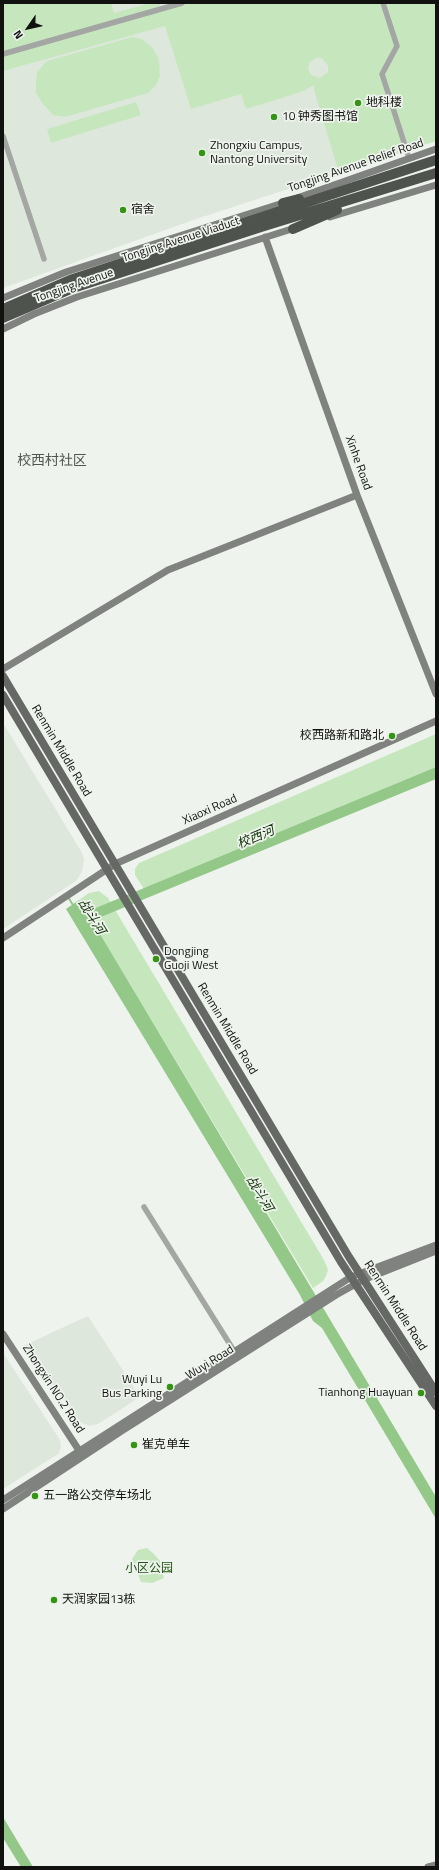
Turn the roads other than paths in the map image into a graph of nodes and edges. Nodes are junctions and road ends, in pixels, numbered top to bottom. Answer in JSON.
{"nodes":[{"id":1,"x":182,"y":3,"type":"edge"},
{"id":2,"x":383,"y":3,"type":"edge"},
{"id":3,"x":3,"y":54,"type":"edge"},
{"id":4,"x":3,"y":136,"type":"edge"},
{"id":5,"x":436,"y":149,"type":"edge"},
{"id":6,"x":409,"y":158,"type":"junction"},
{"id":7,"x":436,"y":160,"type":"edge"},
{"id":8,"x":436,"y":173,"type":"edge"},
{"id":9,"x":362,"y":183,"type":"junction"},
{"id":10,"x":436,"y":185,"type":"edge"},
{"id":11,"x":369,"y":194,"type":"junction"},
{"id":12,"x":283,"y":203,"type":"junction"},
{"id":13,"x":293,"y":229,"type":"junction"},
{"id":14,"x":265,"y":237,"type":"junction"},
{"id":15,"x":199,"y":243,"type":"junction"},
{"id":16,"x":44,"y":259,"type":"dead end"},
{"id":17,"x":3,"y":298,"type":"edge"},
{"id":18,"x":3,"y":309,"type":"edge"},
{"id":19,"x":3,"y":318,"type":"edge"},
{"id":20,"x":3,"y":328,"type":"edge"},
{"id":21,"x":357,"y":495,"type":"junction"},
{"id":22,"x":3,"y":669,"type":"edge"},
{"id":23,"x":3,"y":676,"type":"edge"},
{"id":24,"x":436,"y":694,"type":"edge"},
{"id":25,"x":3,"y":695,"type":"edge"},
{"id":26,"x":436,"y":721,"type":"edge"},
{"id":27,"x":115,"y":864,"type":"junction"},
{"id":28,"x":107,"y":869,"type":"junction"},
{"id":29,"x":3,"y":938,"type":"edge"},
{"id":30,"x":144,"y":1207,"type":"dead end"},
{"id":31,"x":436,"y":1245,"type":"edge"},
{"id":32,"x":436,"y":1251,"type":"edge"},
{"id":33,"x":357,"y":1278,"type":"junction"},
{"id":34,"x":305,"y":1309,"type":"junction"},
{"id":35,"x":3,"y":1334,"type":"edge"},
{"id":36,"x":239,"y":1358,"type":"junction"},
{"id":37,"x":436,"y":1392,"type":"edge"},
{"id":38,"x":436,"y":1406,"type":"edge"},
{"id":39,"x":81,"y":1454,"type":"junction"},
{"id":40,"x":3,"y":1500,"type":"edge"},
{"id":41,"x":3,"y":1509,"type":"edge"},
{"id":42,"x":436,"y":1865,"type":"edge"},
{"id":43,"x":428,"y":1867,"type":"edge"}],
"edges":[{"from":1,"to":3,"type":"street"},
{"from":2,"to":6,"type":"street"},
{"from":4,"to":16,"type":"street"},
{"from":5,"to":6,"type":"street","name":"Tongjing Avenue Relief Road"},
{"from":6,"to":12,"type":"street","name":"Tongjing Avenue Relief Road"},
{"from":7,"to":9,"type":"highway"},
{"from":8,"to":11,"type":"highway"},
{"from":9,"to":12,"type":"highway"},
{"from":9,"to":15,"type":"highway","name":"Tongjing Avenue Viaduct"},
{"from":10,"to":13,"type":"street"},
{"from":11,"to":13,"type":"highway"},
{"from":11,"to":15,"type":"highway","name":"Tongjing Avenue Viaduct"},
{"from":12,"to":17,"type":"street","name":"Tongjing Avenue"},
{"from":13,"to":14,"type":"street","name":"Tongjing Avenue"},
{"from":14,"to":20,"type":"street","name":"Tongjing Avenue"},
{"from":14,"to":21,"type":"street","name":"Xinhe Road"},
{"from":15,"to":18,"type":"highway","name":"Tongjing Avenue Viaduct"},
{"from":15,"to":19,"type":"highway","name":"Tongjing Avenue Viaduct"},
{"from":21,"to":22,"type":"street"},
{"from":21,"to":24,"type":"street","name":"Xinhe Road"},
{"from":23,"to":27,"type":"main road","name":"Renmin Middle Road"},
{"from":25,"to":28,"type":"main road","name":"Renmin Middle Road"},
{"from":26,"to":27,"type":"street","name":"Xiaoxi Road"},
{"from":27,"to":28,"type":"street","name":"Xiaoxi Road"},
{"from":27,"to":33,"type":"main road","name":"Renmin Middle Road"},
{"from":28,"to":29,"type":"street","name":"Xiaoxi Road"},
{"from":28,"to":33,"type":"main road","name":"Renmin Middle Road"},
{"from":30,"to":36,"type":"street"},
{"from":31,"to":33,"type":"street","name":"Wuyi Road"},
{"from":32,"to":33,"type":"street","name":"Wuyi Road"},
{"from":33,"to":34,"type":"street","name":"Wuyi Road"},
{"from":33,"to":37,"type":"main road","name":"Renmin Middle Road"},
{"from":33,"to":38,"type":"main road","name":"Renmin Middle Road"},
{"from":34,"to":36,"type":"street","name":"Wuyi Road"},
{"from":34,"to":39,"type":"street","name":"Wuyi Road"},
{"from":35,"to":39,"type":"street","name":"Zhongxin NO.2 Road"},
{"from":36,"to":39,"type":"street","name":"Wuyi Road"},
{"from":39,"to":40,"type":"street","name":"Wuyi Road"},
{"from":39,"to":41,"type":"street","name":"Wuyi Road"},
{"from":42,"to":43,"type":"street"}]}
